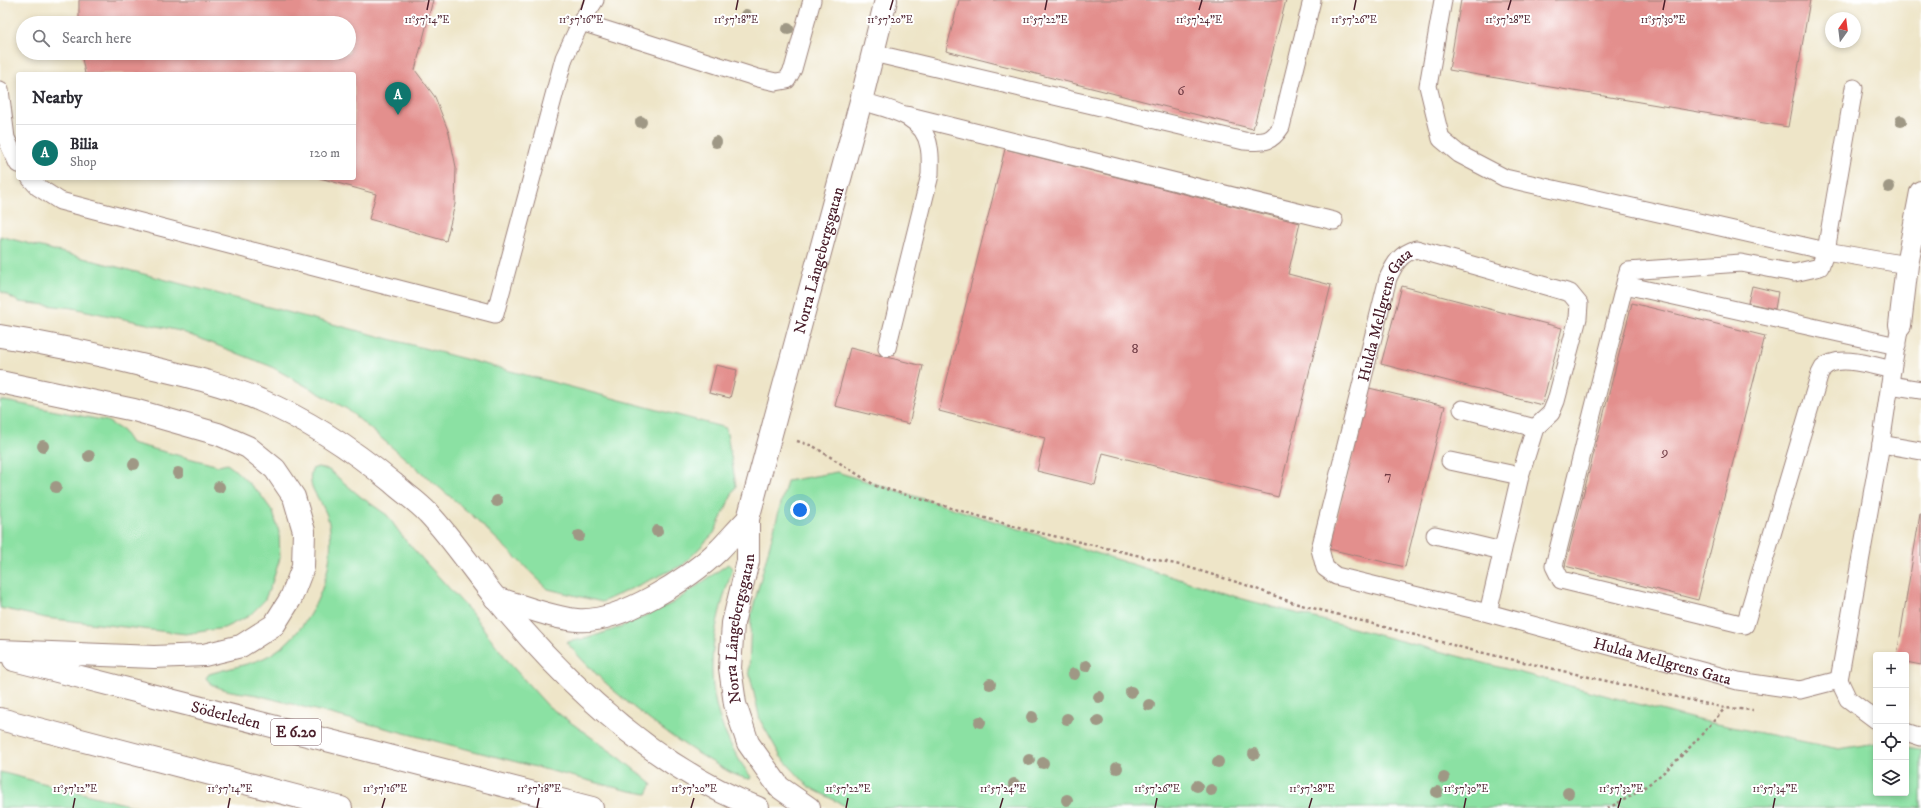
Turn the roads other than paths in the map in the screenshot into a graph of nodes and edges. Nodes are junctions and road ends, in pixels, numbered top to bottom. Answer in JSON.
{"nodes":[{"id":1,"x":595,"y":0,"type":"edge"},
{"id":2,"x":812,"y":0,"type":"edge"},
{"id":3,"x":886,"y":0,"type":"edge"},
{"id":4,"x":1312,"y":0,"type":"edge"},
{"id":5,"x":1443,"y":0,"type":"edge"},
{"id":6,"x":581,"y":22,"type":"junction"},
{"id":7,"x":873,"y":53,"type":"junction"},
{"id":8,"x":1854,"y":88,"type":"dead end"},
{"id":9,"x":0,"y":90,"type":"edge"},
{"id":10,"x":861,"y":101,"type":"junction"},
{"id":11,"x":906,"y":115,"type":"junction"},
{"id":12,"x":16,"y":160,"type":"edge"},
{"id":13,"x":32,"y":180,"type":"edge"},
{"id":14,"x":1920,"y":198,"type":"edge"},
{"id":15,"x":1334,"y":221,"type":"dead end"},
{"id":16,"x":1826,"y":251,"type":"junction"},
{"id":17,"x":1907,"y":265,"type":"junction"},
{"id":18,"x":1625,"y":285,"type":"junction"},
{"id":19,"x":0,"y":336,"type":"edge"},
{"id":20,"x":1898,"y":336,"type":"junction"},
{"id":21,"x":887,"y":348,"type":"dead end"},
{"id":22,"x":1891,"y":378,"type":"junction"},
{"id":23,"x":0,"y":382,"type":"edge"},
{"id":24,"x":1921,"y":390,"type":"edge"},
{"id":25,"x":1462,"y":409,"type":"dead end"},
{"id":26,"x":1535,"y":428,"type":"junction"},
{"id":27,"x":1882,"y":444,"type":"junction"},
{"id":28,"x":1921,"y":451,"type":"edge"},
{"id":29,"x":1450,"y":461,"type":"dead end"},
{"id":30,"x":1520,"y":476,"type":"junction"},
{"id":31,"x":748,"y":519,"type":"junction"},
{"id":32,"x":1435,"y":535,"type":"dead end"},
{"id":33,"x":1502,"y":552,"type":"junction"},
{"id":34,"x":495,"y":598,"type":"junction"},
{"id":35,"x":1488,"y":613,"type":"junction"},
{"id":36,"x":0,"y":651,"type":"edge"},
{"id":37,"x":0,"y":657,"type":"edge"},
{"id":38,"x":1839,"y":680,"type":"junction"},
{"id":39,"x":1873,"y":718,"type":"edge"},
{"id":40,"x":0,"y":719,"type":"edge"},
{"id":41,"x":1909,"y":733,"type":"edge"},
{"id":42,"x":1921,"y":737,"type":"edge"},
{"id":43,"x":341,"y":808,"type":"edge"},
{"id":44,"x":592,"y":808,"type":"edge"},
{"id":45,"x":758,"y":808,"type":"edge"},
{"id":46,"x":809,"y":808,"type":"edge"}],
"edges":[{"from":1,"to":6,"type":"lane"},
{"from":2,"to":6,"type":"lane"},
{"from":3,"to":7,"type":"main road","name":"Norra Långebergsgatan"},
{"from":4,"to":7,"type":"lane"},
{"from":5,"to":16,"type":"lane"},
{"from":6,"to":13,"type":"lane"},
{"from":7,"to":10,"type":"main road","name":"Norra Långebergsgatan"},
{"from":8,"to":16,"type":"lane"},
{"from":9,"to":12,"type":"lane"},
{"from":10,"to":11,"type":"lane"},
{"from":10,"to":31,"type":"main road","name":"Norra Långebergsgatan"},
{"from":11,"to":15,"type":"lane"},
{"from":11,"to":21,"type":"lane"},
{"from":14,"to":17,"type":"main road"},
{"from":16,"to":17,"type":"lane"},
{"from":16,"to":18,"type":"lane"},
{"from":17,"to":20,"type":"main road"},
{"from":18,"to":20,"type":"lane"},
{"from":18,"to":22,"type":"lane"},
{"from":19,"to":34,"type":"main road"},
{"from":20,"to":22,"type":"lane"},
{"from":22,"to":24,"type":"lane"},
{"from":22,"to":27,"type":"lane"},
{"from":23,"to":36,"type":"main road"},
{"from":25,"to":26,"type":"lane"},
{"from":26,"to":30,"type":"lane","name":"Hulda Mellgrens Gata"},
{"from":26,"to":35,"type":"lane","name":"Hulda Mellgrens Gata"},
{"from":27,"to":28,"type":"lane"},
{"from":27,"to":38,"type":"lane"},
{"from":29,"to":30,"type":"lane"},
{"from":30,"to":33,"type":"lane","name":"Hulda Mellgrens Gata"},
{"from":31,"to":34,"type":"main road","name":"Norra Långebergsgatan"},
{"from":31,"to":46,"type":"main road","name":"Norra Långebergsgatan"},
{"from":32,"to":33,"type":"lane"},
{"from":33,"to":35,"type":"lane","name":"Hulda Mellgrens Gata"},
{"from":34,"to":45,"type":"main road"},
{"from":35,"to":38,"type":"lane","name":"Hulda Mellgrens Gata"},
{"from":37,"to":44,"type":"main road","name":"Söderleden","number":"E 6.20"},
{"from":38,"to":39,"type":"lane"},
{"from":40,"to":43,"type":"main road"},
{"from":41,"to":42,"type":"lane"}]}
